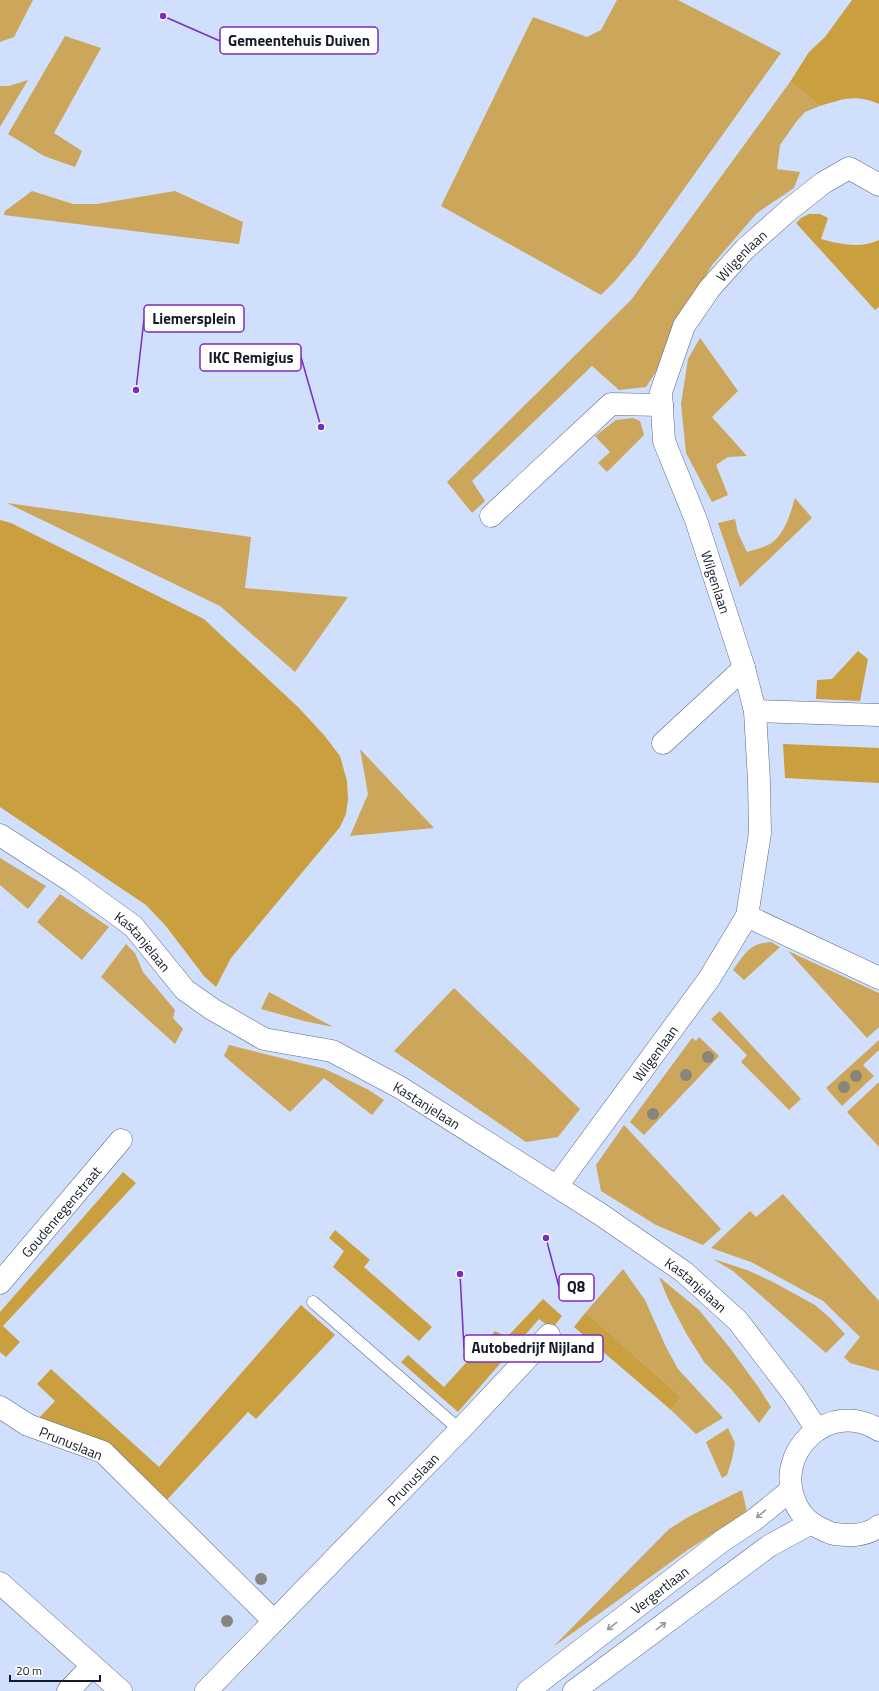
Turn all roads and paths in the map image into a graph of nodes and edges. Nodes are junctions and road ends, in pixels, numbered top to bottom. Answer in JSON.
{"nodes":[{"id":1,"x":879,"y":185,"type":"edge"},
{"id":2,"x":662,"y":405,"type":"junction"},
{"id":3,"x":491,"y":516,"type":"dead end"},
{"id":4,"x":744,"y":668,"type":"junction"},
{"id":5,"x":755,"y":711,"type":"junction"},
{"id":6,"x":879,"y":715,"type":"edge"},
{"id":7,"x":663,"y":743,"type":"dead end"},
{"id":8,"x":0,"y":835,"type":"edge"},
{"id":9,"x":747,"y":916,"type":"junction"},
{"id":10,"x":879,"y":978,"type":"edge"},
{"id":11,"x":121,"y":1140,"type":"dead end"},
{"id":12,"x":557,"y":1186,"type":"junction"},
{"id":13,"x":0,"y":1283,"type":"edge"},
{"id":14,"x":313,"y":1302,"type":"dead end"},
{"id":15,"x":548,"y":1335,"type":"dead end"},
{"id":16,"x":0,"y":1406,"type":"edge"},
{"id":17,"x":460,"y":1430,"type":"junction"},
{"id":18,"x":817,"y":1430,"type":"junction"},
{"id":19,"x":879,"y":1430,"type":"edge"},
{"id":20,"x":791,"y":1490,"type":"junction"},
{"id":21,"x":811,"y":1523,"type":"junction"},
{"id":22,"x":877,"y":1531,"type":"edge"},
{"id":23,"x":0,"y":1583,"type":"edge"},
{"id":24,"x":274,"y":1621,"type":"junction"},
{"id":25,"x":92,"y":1666,"type":"junction"},
{"id":26,"x":68,"y":1691,"type":"edge"},
{"id":27,"x":121,"y":1691,"type":"edge"},
{"id":28,"x":206,"y":1691,"type":"edge"},
{"id":29,"x":528,"y":1691,"type":"edge"},
{"id":30,"x":574,"y":1691,"type":"edge"}],
"edges":[{"from":1,"to":2,"type":"street","name":"Wilgenlaan"},
{"from":2,"to":3,"type":"street"},
{"from":2,"to":4,"type":"street","name":"Wilgenlaan"},
{"from":4,"to":5,"type":"street","name":"Wilgenlaan"},
{"from":4,"to":7,"type":"street"},
{"from":5,"to":6,"type":"street"},
{"from":5,"to":9,"type":"street","name":"Wilgenlaan"},
{"from":8,"to":12,"type":"street","name":"Kastanjelaan"},
{"from":9,"to":10,"type":"street"},
{"from":9,"to":12,"type":"street","name":"Wilgenlaan"},
{"from":11,"to":13,"type":"street","name":"Goudenregenstraat"},
{"from":12,"to":18,"type":"street","name":"Kastanjelaan"},
{"from":14,"to":17,"type":"lane"},
{"from":15,"to":17,"type":"street","name":"Prunuslaan"},
{"from":16,"to":24,"type":"street","name":"Prunuslaan"},
{"from":17,"to":24,"type":"street","name":"Prunuslaan"},
{"from":18,"to":19,"type":"street"},
{"from":18,"to":20,"type":"street"},
{"from":20,"to":21,"type":"street"},
{"from":20,"to":29,"type":"street","name":"Vergertlaan","one_way":true},
{"from":21,"to":22,"type":"street"},
{"from":30,"to":21,"type":"street","name":"Vergertlaan","one_way":true},
{"from":23,"to":25,"type":"street"},
{"from":24,"to":28,"type":"street","name":"Prunuslaan"},
{"from":25,"to":26,"type":"street"},
{"from":25,"to":27,"type":"street"}]}
